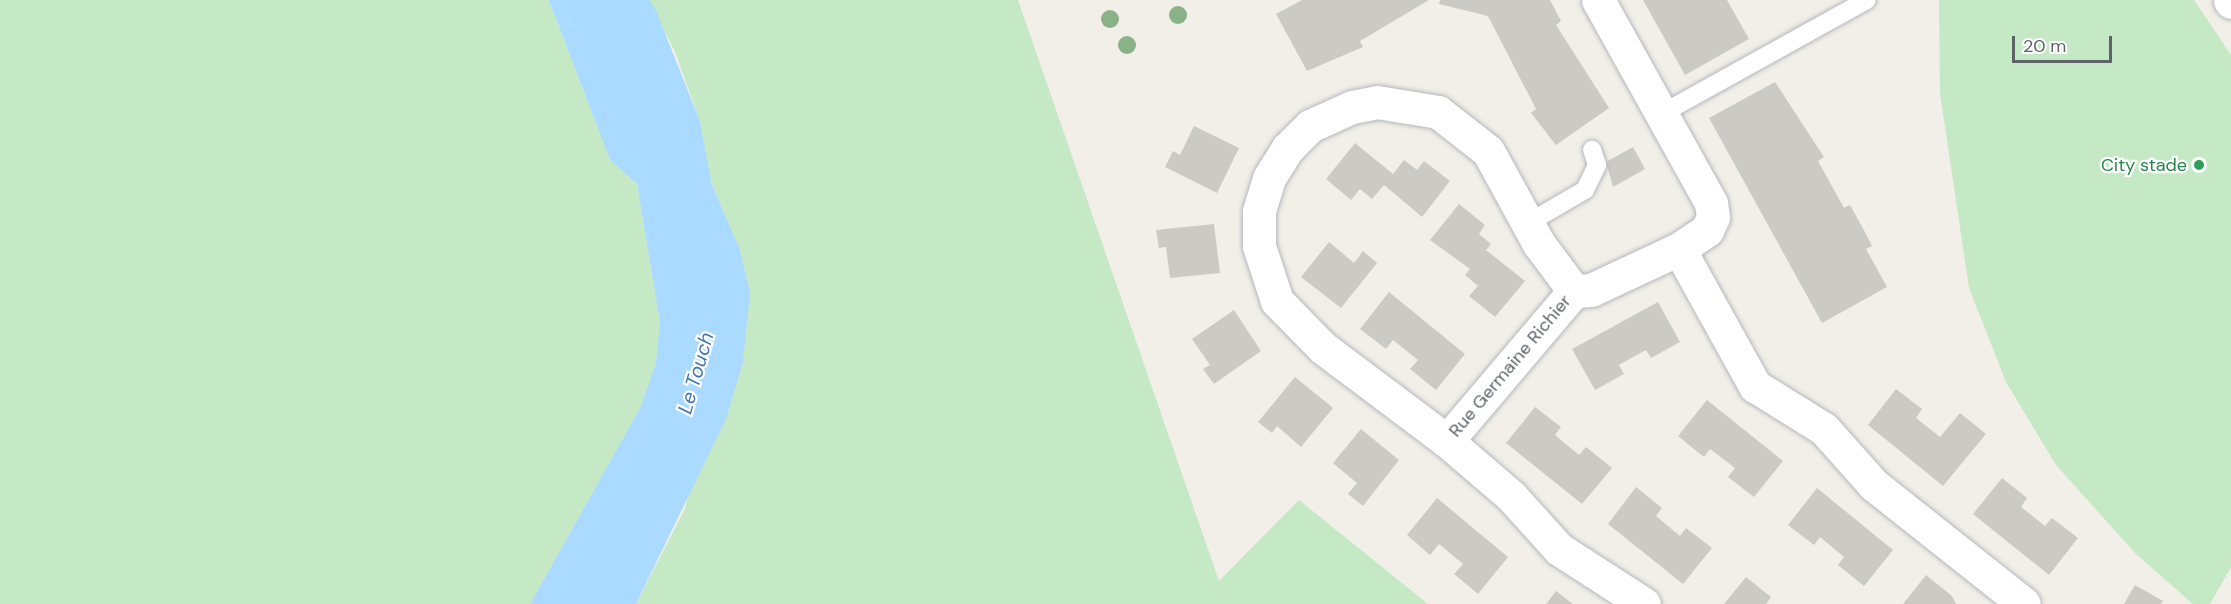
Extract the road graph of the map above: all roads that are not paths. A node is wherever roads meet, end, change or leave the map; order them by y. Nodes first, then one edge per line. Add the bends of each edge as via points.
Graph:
1 (1598, 0) edge
2 (1867, 0) edge
3 (1663, 113) junction
4 (1592, 150) dead end
5 (1530, 222) junction
6 (1679, 249) junction
7 (1574, 291) junction
8 (1447, 441) junction
9 (1644, 604) edge
10 (2024, 604) edge

1 - 3 street, Rue Germaine Richier
2 - 3 lane
3 - 6 street, Rue Germaine Richier via 1712,203 1707,230
4 - 5 lane via 1597,165 1586,190
5 - 7 street via 1539,244
5 - 8 street via 1481,144 1438,112 1404,104 1377,102 1330,114 1288,148 1269,177 1259,211 1259,246 1278,301 1323,348
6 - 7 street, Rue Germaine Richier via 1591,291
6 - 10 street via 1755,386 1824,429 1874,485
7 - 8 street, Rue Germaine Richier
8 - 9 street, Rue Germaine Richier via 1512,497 1559,549

